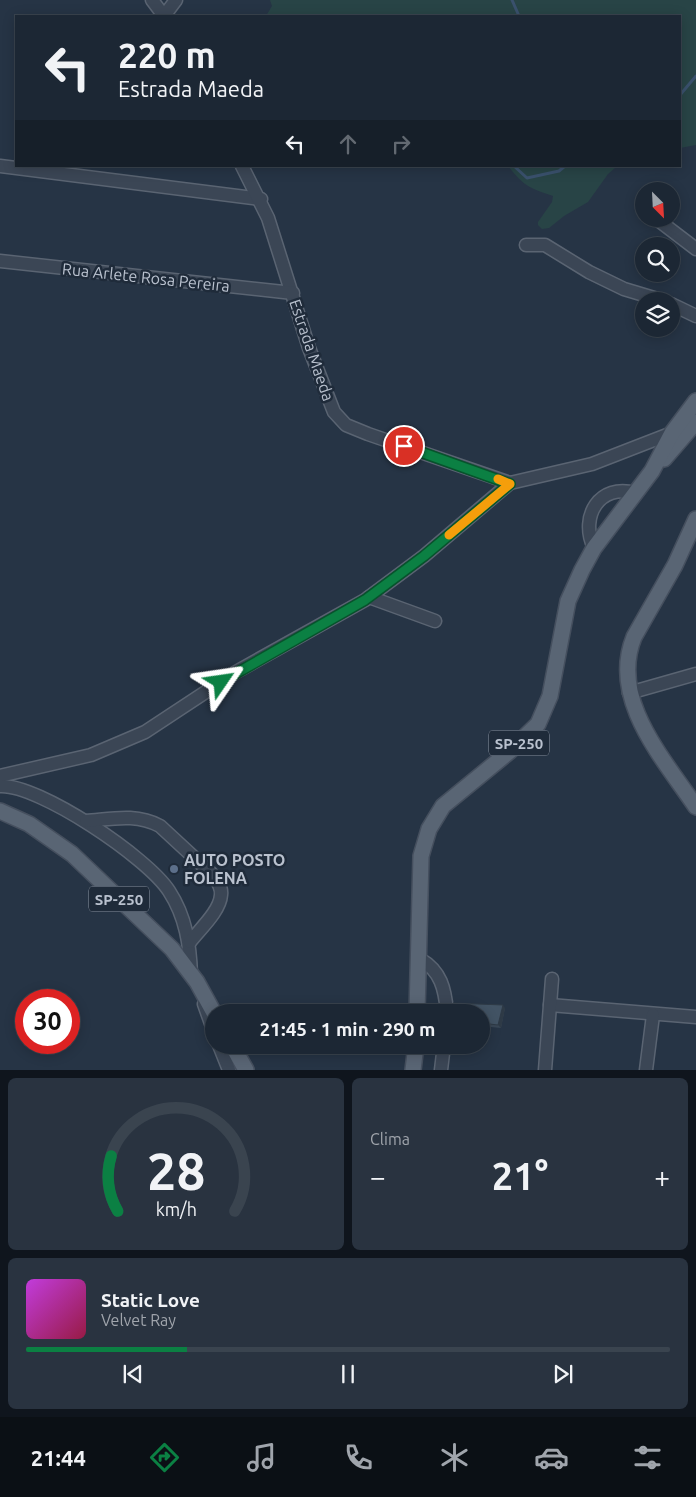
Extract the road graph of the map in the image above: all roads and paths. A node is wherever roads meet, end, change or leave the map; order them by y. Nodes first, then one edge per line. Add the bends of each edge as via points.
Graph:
1 (152, 0) edge
2 (176, 0) edge
3 (163, 15) edge
4 (165, 15) edge
5 (0, 166) edge
6 (243, 167) edge
7 (261, 200) junction
8 (668, 228) edge
9 (526, 245) dead end
10 (696, 249) edge
11 (0, 261) edge
12 (635, 292) edge
13 (293, 293) junction
14 (680, 308) edge
15 (696, 316) edge
16 (696, 401) edge
17 (696, 422) edge
18 (672, 433) junction
19 (652, 471) junction
20 (510, 484) junction
21 (636, 494) junction
22 (696, 519) edge
23 (594, 548) junction
24 (369, 596) junction
25 (435, 621) dead end
26 (696, 674) edge
27 (629, 693) junction
28 (0, 776) edge
29 (0, 786) edge
30 (696, 806) edge
31 (0, 811) edge
32 (86, 821) junction
33 (190, 942) junction
34 (420, 959) junction
35 (194, 979) junction
36 (552, 979) dead end
37 (209, 1004) edge
38 (418, 1004) edge
39 (446, 1004) edge
40 (550, 1005) junction
41 (205, 1008) edge
42 (653, 1015) junction
43 (696, 1017) edge
44 (223, 1054) edge
45 (237, 1054) edge
46 (415, 1054) edge
47 (443, 1054) edge
48 (229, 1070) edge
49 (246, 1070) edge
50 (413, 1070) edge
51 (441, 1070) edge
52 (545, 1070) edge
53 (646, 1070) edge

1 - 3 street
2 - 4 street
5 - 7 street
6 - 7 street, Estrada Maeda
7 - 13 street, Estrada Maeda
8 - 10 street
9 - 12 street via 545,245 589,272
11 - 13 street, Rua Arlete Rosa Pereira
13 - 20 street, Estrada Maeda via 325,392 334,412 346,425
14 - 15 street
16 - 18 main road, SP-250
17 - 19 main road, SP-250
18 - 19 main road, SP-250
18 - 20 street via 592,464
19 - 21 main road, SP-250
20 - 24 street via 424,556
21 - 23 main road, SP-250
21 - 23 street via 622,489 611,492 598,504 588,520 588,535
22 - 27 main road via 675,565 629,648 626,681
23 - 34 main road, SP-250 via 568,601 550,696 538,724 444,806 429,829 421,856
24 - 25 street
24 - 28 street via 249,664 118,746 91,756
26 - 27 street
27 - 30 main road via 652,741
29 - 32 street via 25,792
31 - 35 main road, SP-250 via 29,824 72,854 172,949
32 - 33 street via 146,866 169,889
32 - 33 street via 130,817 150,820 214,876 220,887 220,900
33 - 35 street
34 - 38 main road, SP-250
34 - 39 street via 438,974
35 - 37 main road, SP-250
35 - 41 street
36 - 40 street
40 - 42 street
40 - 52 street
42 - 43 street
42 - 53 street
44 - 48 street
45 - 49 main road
46 - 50 main road
47 - 51 street

